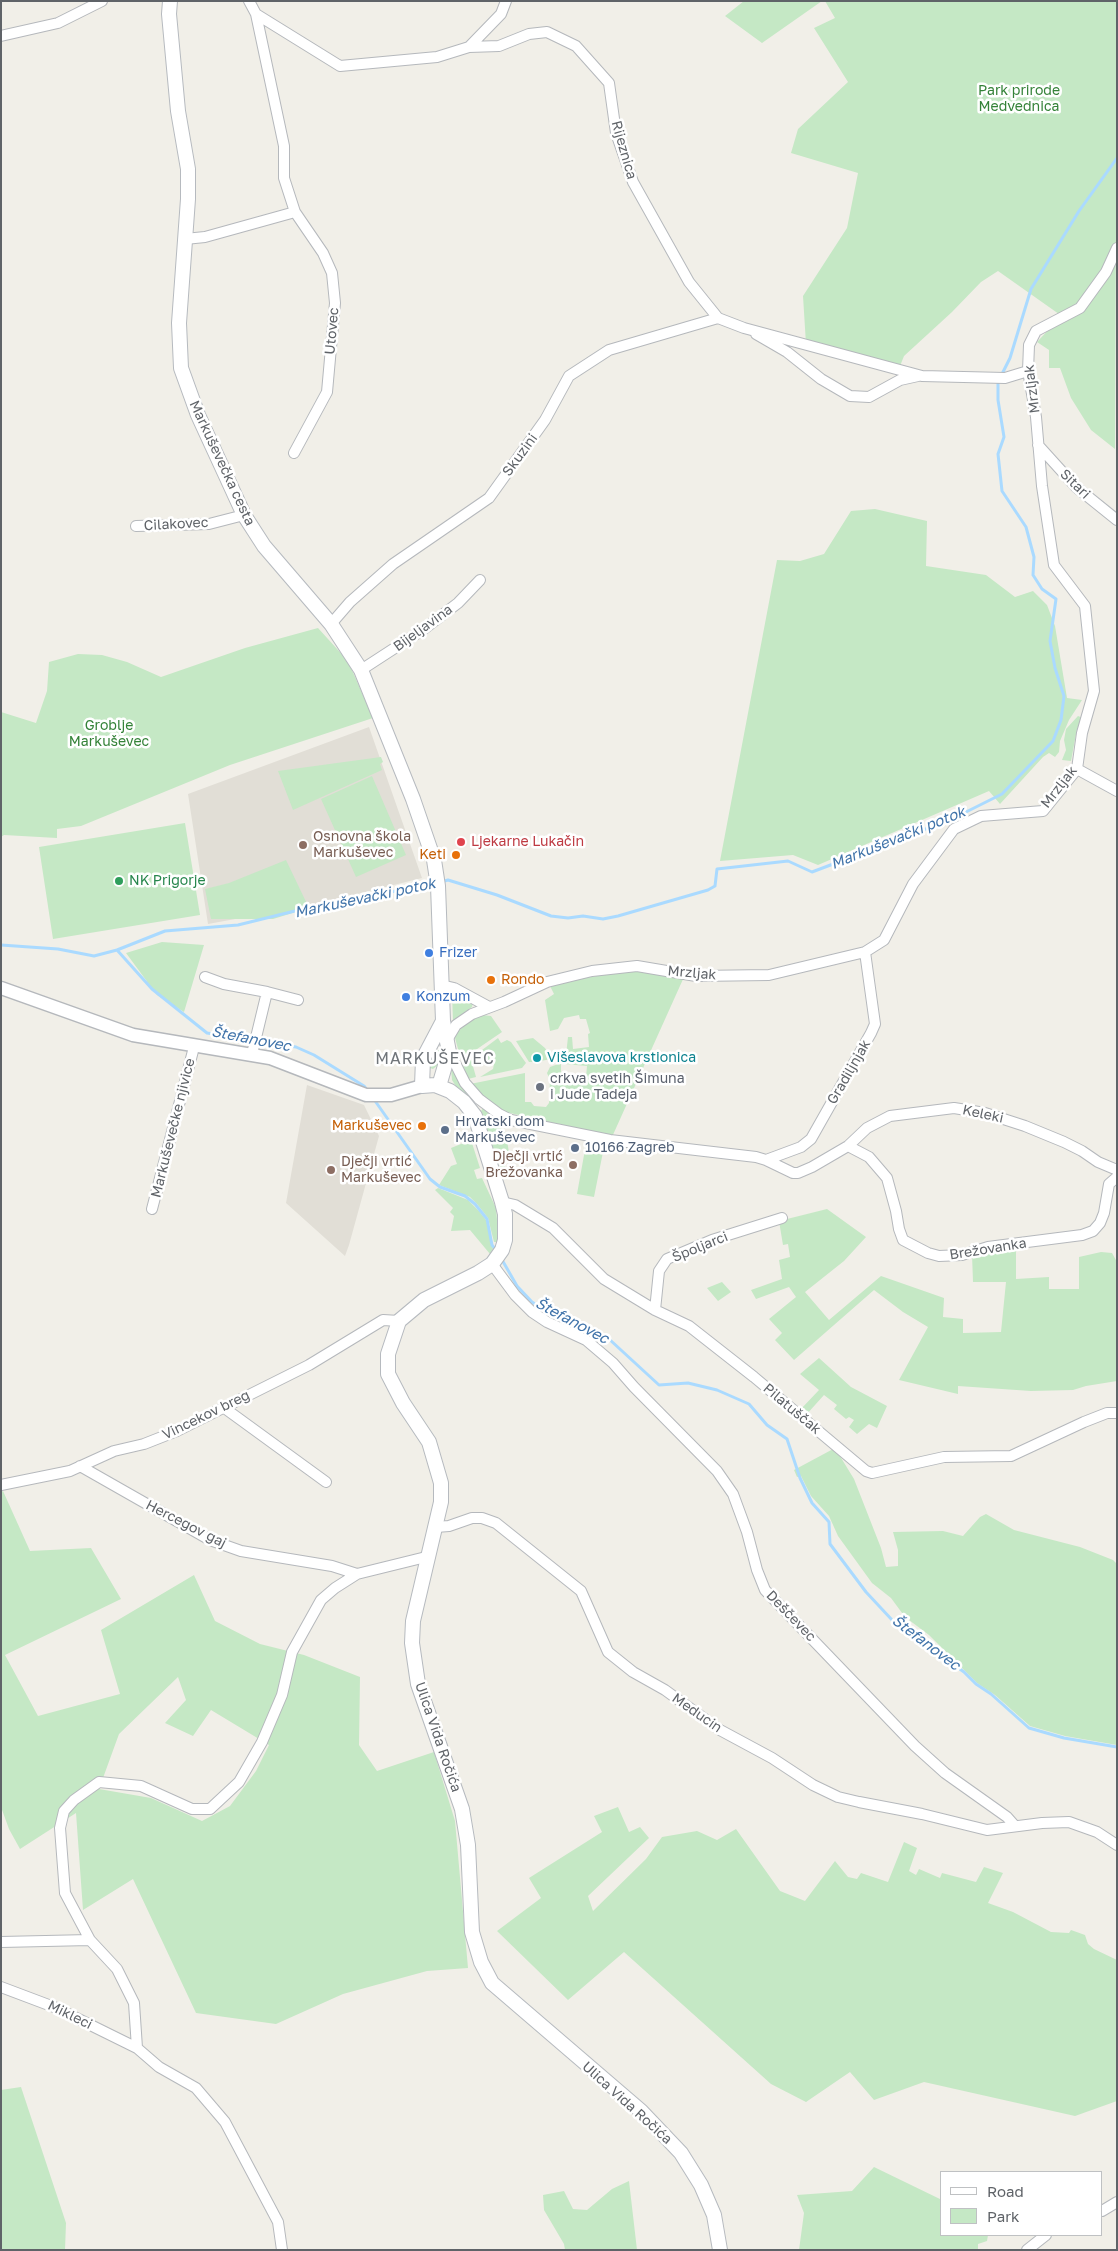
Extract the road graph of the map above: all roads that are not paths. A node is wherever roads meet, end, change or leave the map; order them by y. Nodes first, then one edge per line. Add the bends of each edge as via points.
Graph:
1 (102, 1) edge
2 (170, 1) edge
3 (249, 1) edge
4 (506, 1) edge
5 (256, 14) junction
6 (1, 36) edge
7 (469, 47) junction
8 (295, 212) junction
9 (185, 239) junction
10 (1117, 248) edge
11 (718, 318) junction
12 (744, 328) junction
13 (1028, 371) junction
14 (922, 376) junction
15 (1038, 444) junction
16 (294, 453) dead end
17 (244, 515) junction
18 (1117, 520) edge
19 (136, 526) dead end
20 (480, 580) dead end
21 (331, 624) junction
22 (362, 670) junction
23 (1077, 769) junction
24 (1117, 791) edge
25 (865, 952) junction
26 (205, 977) dead end
27 (441, 986) junction
28 (1, 988) edge
29 (267, 992) junction
30 (298, 1000) dead end
31 (489, 1007) junction
32 (443, 1021) junction
33 (430, 1044) junction
34 (194, 1047) junction
35 (448, 1048) junction
36 (253, 1050) junction
37 (422, 1086) junction
38 (438, 1086) junction
39 (848, 1146) junction
40 (766, 1160) junction
41 (1117, 1170) edge
42 (1117, 1177) edge
43 (502, 1202) junction
44 (152, 1209) dead end
45 (782, 1218) dead end
46 (497, 1257) junction
47 (654, 1310) junction
48 (399, 1322) junction
49 (223, 1407) junction
50 (1117, 1413) edge
51 (80, 1466) junction
52 (326, 1482) dead end
53 (1, 1485) edge
54 (436, 1527) junction
55 (430, 1556) junction
56 (357, 1574) junction
57 (1015, 1826) junction
58 (1117, 1845) edge
59 (90, 1940) junction
60 (1, 1942) edge
61 (1, 1987) edge
62 (137, 2048) junction
63 (1117, 2202) edge
64 (1103, 2210) edge
65 (1045, 2236) edge
66 (282, 2250) edge
67 (720, 2250) edge
68 (1026, 2250) edge

1 - 6 street via 58,23
2 - 9 main road, Markuševečka cesta via 168,14 178,111 188,169
3 - 5 street, Rijeznica
4 - 7 street via 501,14
5 - 7 street, Rijeznica via 340,66 437,57
5 - 8 street, Utovec via 284,146 284,178
7 - 11 street, Rijeznica via 499,46 529,34 548,32 576,46 609,83 616,133 632,182 689,282
8 - 9 street via 205,237
8 - 16 street, Utovec via 323,253 332,273 335,303 327,392
9 - 17 main road, Markuševečka cesta via 179,324 181,368 198,415
10 - 13 street, Mrzljak via 1106,272 1080,308 1036,331 1029,344
11 - 12 street
11 - 21 street, Skuzini via 609,350 568,376 545,420 489,498 393,564 350,602
12 - 14 street
12 - 14 street via 787,352 821,379 850,396 868,397 900,380
13 - 14 street via 1005,378
13 - 15 street, Mrzljak
15 - 18 street, Sitari via 1076,487
15 - 23 street, Mrzljak via 1054,565 1085,606 1094,691 1082,734
17 - 19 street, Cilakovec via 209,524
17 - 21 main road, Markuševečka cesta via 264,546
20 - 22 street, Bijeljavina via 458,603 424,629
21 - 22 main road, Markuševečka cesta
22 - 27 main road, Markuševečka cesta via 434,860
23 - 24 street
23 - 25 street, Mrzljak via 1042,811 981,816 954,829 913,884 884,940
25 - 31 street, Mrzljak via 769,975 696,976 637,966 592,971 547,982
25 - 40 street, Gradiljnjak via 875,1024 871,1033 811,1139 802,1147
26 - 29 street
27 - 31 street via 454,988
27 - 32 main road, Markuševečka cesta
28 - 34 street via 133,1035
29 - 30 street
29 - 36 street
31 - 35 street, Mrzljak via 462,1020 452,1030
32 - 33 main road
32 - 35 main road, Markuševečka cesta
33 - 35 main road
33 - 37 main road via 422,1066
34 - 36 street
34 - 44 street, Markuševečke njivice
35 - 38 main road
35 - 40 street via 464,1083 479,1099 511,1120 610,1140
36 - 37 street via 366,1095 380,1096
37 - 38 main road
38 - 43 main road via 457,1096 475,1116
39 - 40 street via 798,1173
39 - 41 street, Keleki via 867,1128 890,1116 954,1108 985,1113 1025,1126
39 - 42 street, Brežovanka via 869,1157 887,1178 898,1229 904,1240 939,1256 962,1255 1093,1231 1104,1213 1109,1184
43 - 46 main road via 506,1230
43 - 47 street, Pilatuščak via 515,1205 553,1228 604,1279
45 - 47 street, Špoljarci via 712,1240 668,1259 659,1271
46 - 48 main road, Ulica Vida Ročića via 478,1273 424,1300
46 - 57 street, Deščevec via 515,1295 532,1312 586,1340 613,1363 717,1471 733,1494 765,1590 915,1746
47 - 50 street, Pilatuščak via 689,1326 860,1467 872,1473 944,1457 1011,1456 1084,1422
48 - 49 street, Vincekov breg via 383,1320 309,1365
48 - 54 main road, Ulica Vida Ročića via 388,1354 388,1374 429,1442 441,1483
49 - 51 street, Vincekov breg via 177,1431 114,1451
49 - 52 street
51 - 53 street, Vincekov breg via 70,1471
51 - 56 street, Hercegov gaj via 210,1540 241,1551 332,1566
54 - 55 main road, Ulica Vida Ročića
54 - 57 street, Meducin via 472,1518 496,1523 581,1591 608,1652 720,1730 772,1758 812,1785 860,1802 987,1830
55 - 56 street
55 - 67 main road, Ulica Vida Ročića via 413,1621 412,1643 418,1684 462,1809 468,1845 472,1932 481,1962 498,1989 641,2111 681,2153 701,2185 714,2215
56 - 59 street via 335,1588 317,1607 292,1652 282,1695 262,1742 239,1782 210,1809 192,1809 140,1786 99,1782 64,1811 60,1828 65,1893
57 - 58 street via 1069,1822 1097,1832
59 - 60 street
59 - 62 street via 117,1969 134,2003
61 - 62 street, Mikleci via 54,2007
62 - 66 street, Mikleci via 159,2067 196,2088 225,2122 278,2222
63 - 64 street
65 - 68 street

